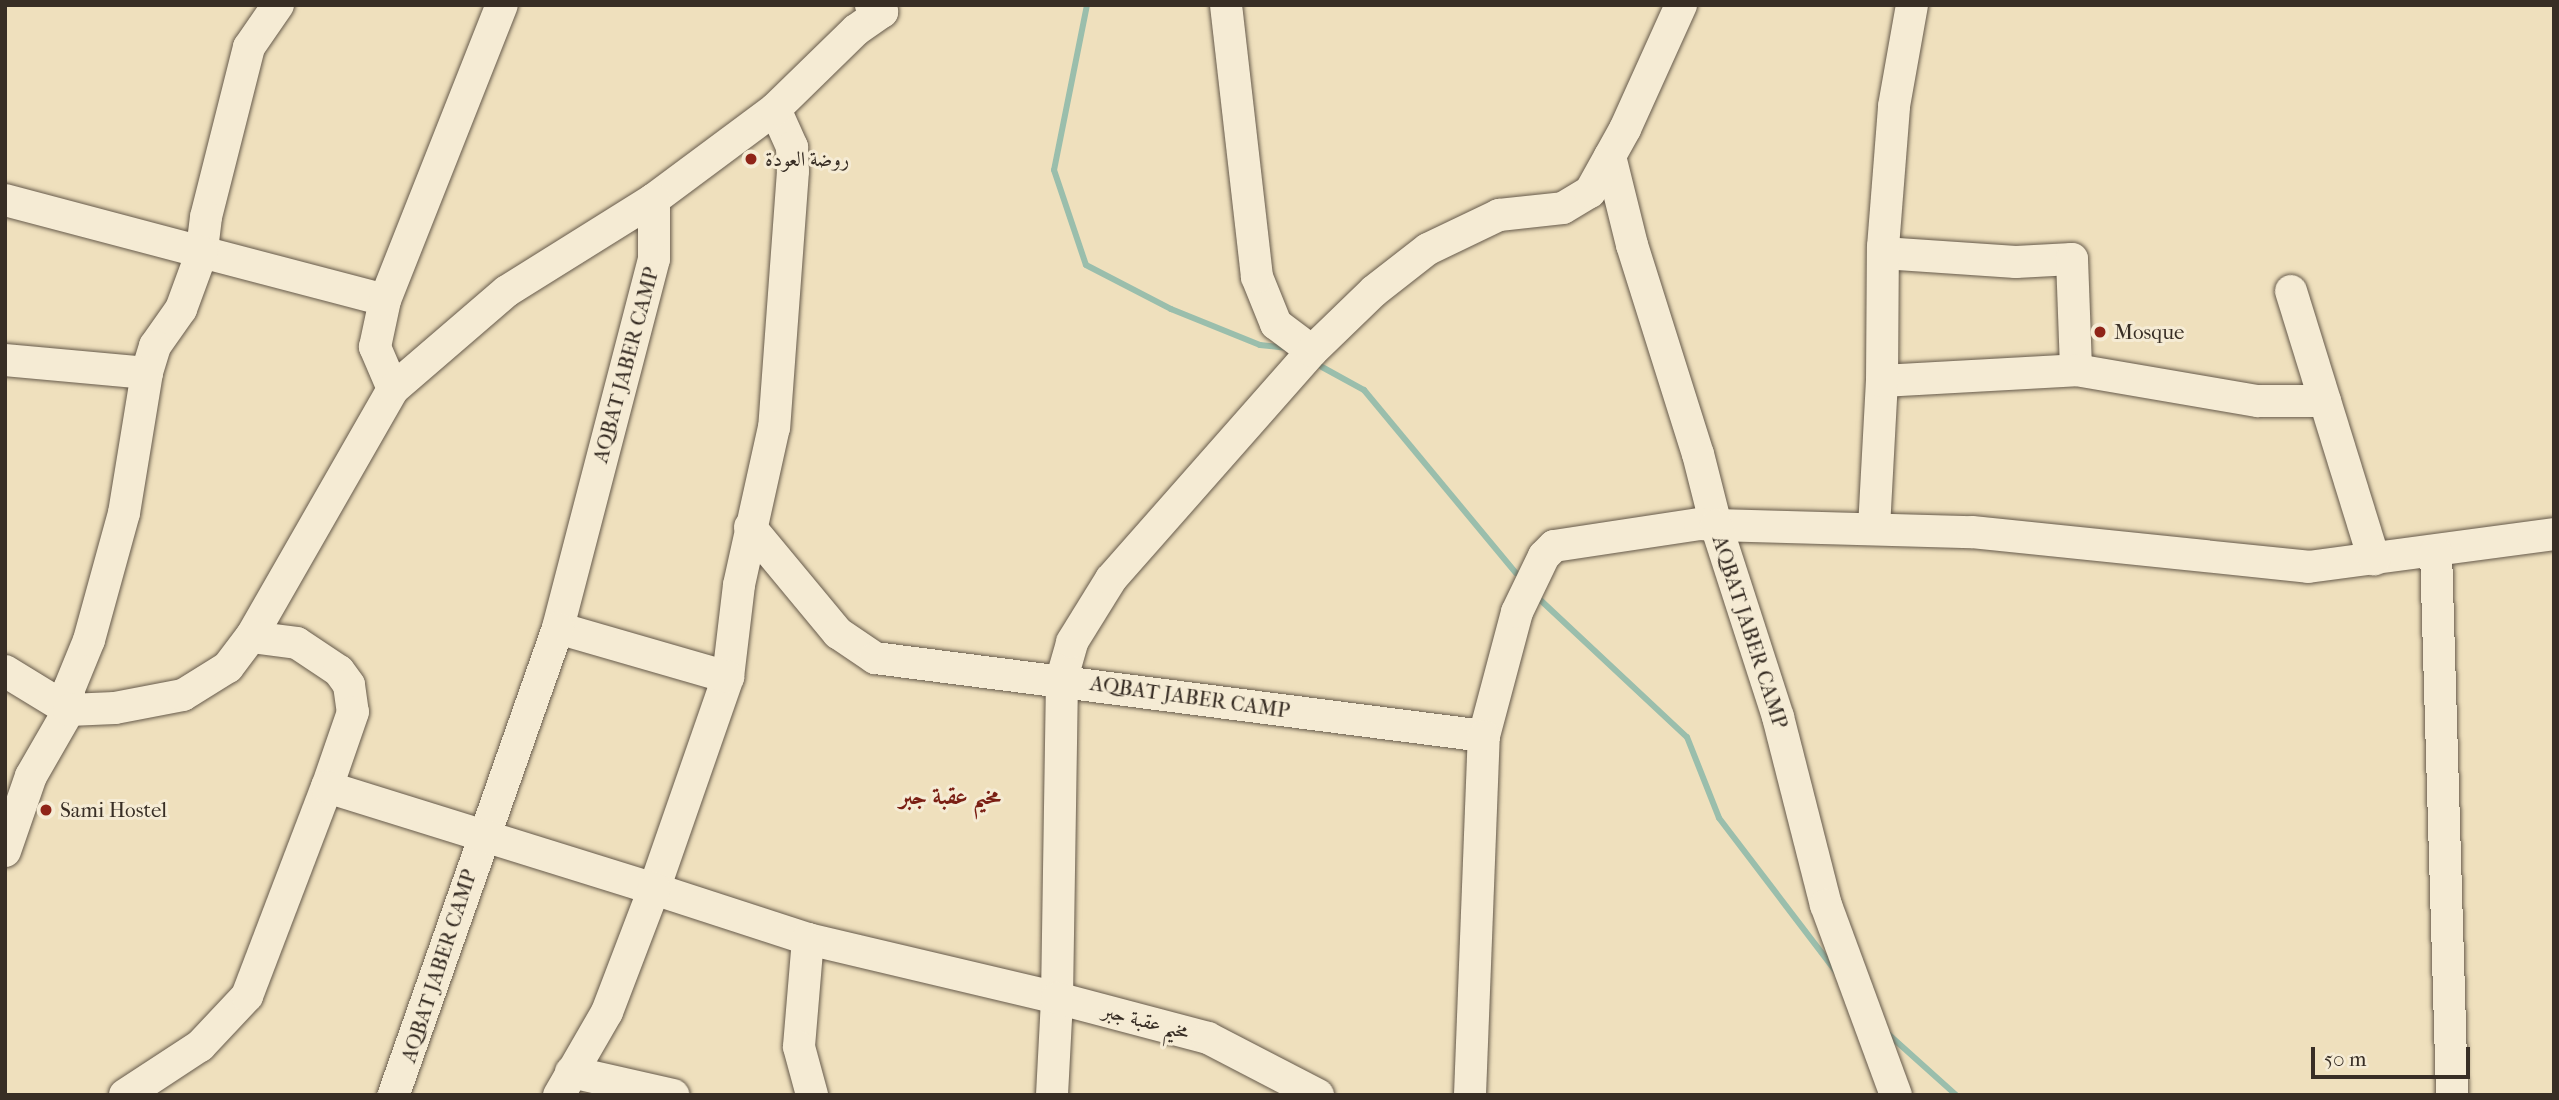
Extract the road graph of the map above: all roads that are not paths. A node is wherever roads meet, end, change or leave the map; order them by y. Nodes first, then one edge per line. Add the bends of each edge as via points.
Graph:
1 (278, 5) edge
2 (502, 5) edge
3 (1226, 5) edge
4 (1681, 5) edge
5 (1912, 5) edge
6 (883, 7) edge
7 (775, 109) junction
8 (1611, 156) junction
9 (654, 199) junction
10 (1580, 199) junction
11 (5, 200) edge
12 (1627, 226) junction
13 (202, 253) junction
14 (1883, 253) junction
15 (2291, 291) dead end
16 (385, 300) junction
17 (1312, 351) junction
18 (5, 360) edge
19 (2076, 370) junction
20 (147, 373) junction
21 (1882, 381) junction
22 (393, 389) junction
23 (2325, 401) junction
24 (1716, 525) junction
25 (750, 527) junction
26 (1874, 528) junction
27 (2554, 534) edge
28 (2436, 552) junction
29 (2374, 559) junction
30 (558, 628) junction
31 (251, 637) junction
32 (5, 671) edge
33 (728, 677) junction
34 (1062, 678) junction
35 (69, 710) junction
36 (1484, 736) junction
37 (327, 787) junction
38 (482, 837) junction
39 (5, 851) edge
40 (654, 889) junction
41 (808, 939) junction
42 (1057, 998) junction
43 (565, 1084) edge
44 (147, 1092) edge
45 (394, 1095) edge
46 (673, 1095) edge
47 (812, 1095) edge
48 (1052, 1095) edge
49 (1318, 1095) edge
50 (1470, 1095) edge
51 (1896, 1095) edge
52 (2452, 1095) edge

1 - 13 street via 249,47 206,217
2 - 16 street
3 - 17 street via 1257,276 1276,324
4 - 8 street
5 - 14 street via 1894,106
6 - 7 street
7 - 9 street
7 - 25 street via 792,147 793,171 774,427
8 - 10 street via 1590,192
8 - 12 street
9 - 22 street via 507,291
9 - 30 street, AQBAT JABER CAMP via 654,259
10 - 12 street via 1597,202
10 - 17 street via 1563,208 1499,215 1428,249 1374,291
11 - 13 street
12 - 24 street
13 - 16 street
13 - 20 street via 181,309 155,346
14 - 19 street via 2016,262 2072,259
14 - 21 street
15 - 23 street
16 - 22 street via 375,347
17 - 34 street via 1111,579 1073,642
18 - 20 street
19 - 21 street
19 - 23 street via 2258,401
20 - 35 street via 124,513 89,640 69,689
21 - 26 street
22 - 31 street
23 - 29 street
24 - 26 street
24 - 36 street, AQBAT JABER CAMP via 1662,528 1554,546 1544,556 1517,612
24 - 51 street, AQBAT JABER CAMP via 1778,717 1826,905
25 - 33 street
25 - 34 street, AQBAT JABER CAMP via 797,586 861,652 890,660
26 - 29 street via 1972,532 2255,564 2308,567
27 - 28 street
28 - 29 street
28 - 52 street
30 - 33 street
30 - 38 street, AQBAT JABER CAMP
31 - 35 street via 228,667 183,695 115,708
31 - 37 street via 297,643 339,671 349,685 353,712
32 - 35 street
33 - 40 street
34 - 36 street, AQBAT JABER CAMP
34 - 42 street
35 - 39 street via 31,776
36 - 50 street
37 - 38 street
37 - 44 street via 247,996 200,1046
38 - 40 street
38 - 45 street, AQBAT JABER CAMP
40 - 41 street, مخيم عقبة جبر
40 - 43 street via 607,1012
41 - 42 street, مخيم عقبة جبر
41 - 47 street via 799,1047
42 - 48 street
42 - 49 street, مخيم عقبة جبر via 1208,1038
43 - 46 street

